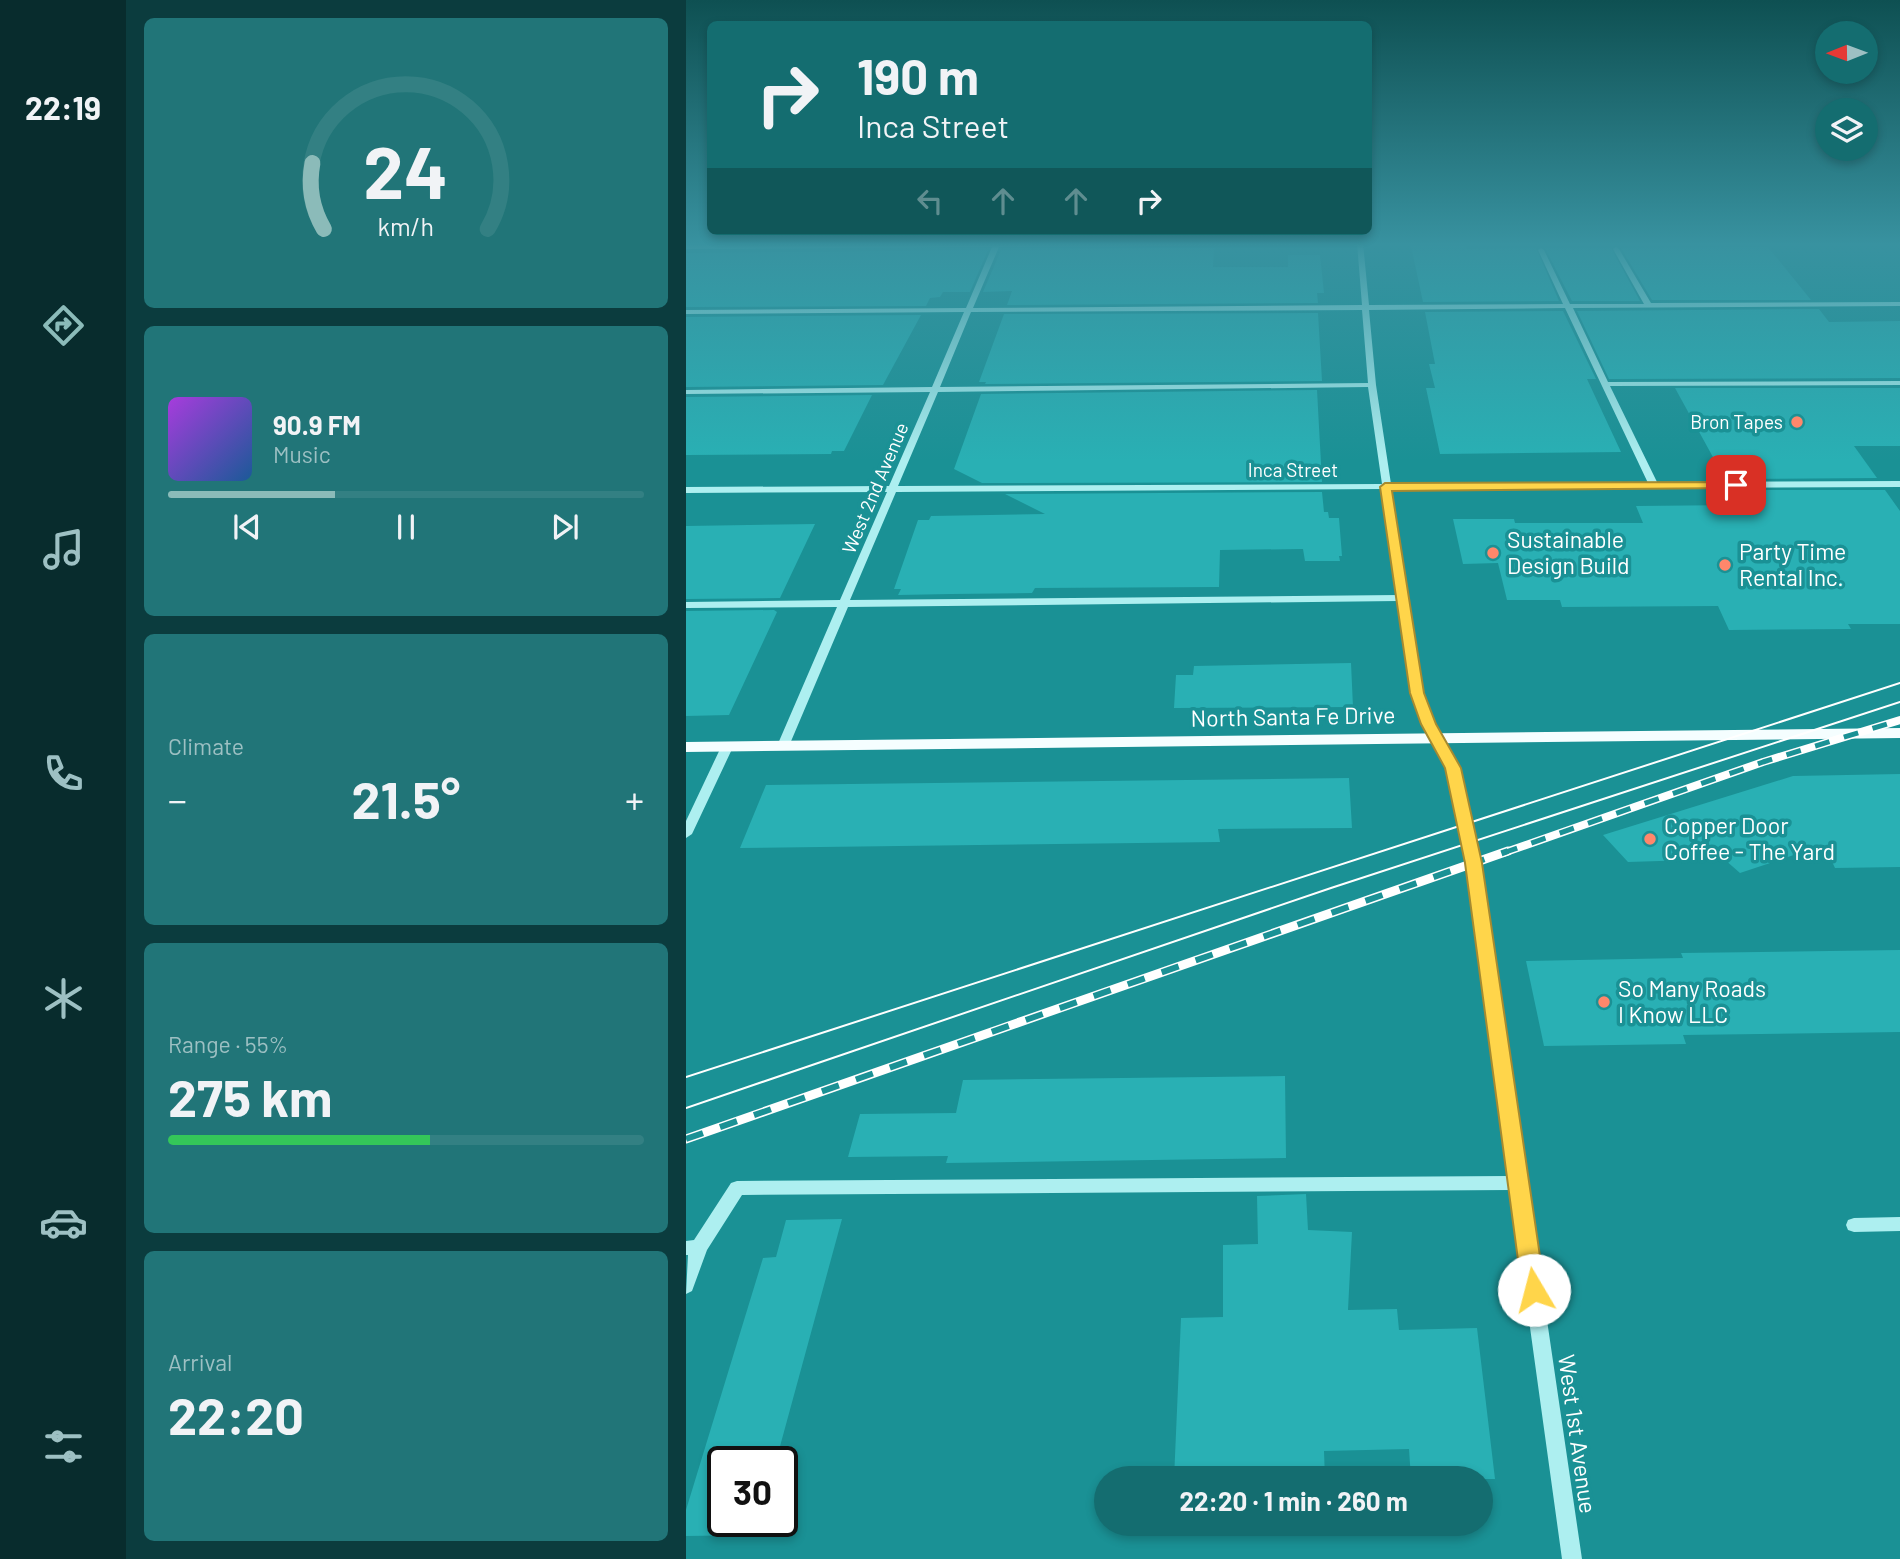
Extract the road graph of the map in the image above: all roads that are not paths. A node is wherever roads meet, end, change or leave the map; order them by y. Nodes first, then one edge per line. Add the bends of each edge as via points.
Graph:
1 (966, 316) edge
2 (1366, 316) edge
3 (1572, 316) edge
4 (1900, 383) edge
5 (1604, 384) junction
6 (1372, 385) junction
7 (936, 390) junction
8 (686, 392) edge
9 (1900, 484) edge
10 (1654, 486) junction
11 (1385, 487) junction
12 (893, 488) junction
13 (686, 490) edge
14 (1404, 598) junction
15 (844, 603) junction
16 (686, 605) edge
17 (1900, 733) edge
18 (1436, 738) junction
19 (783, 746) junction
20 (686, 747) edge
21 (727, 747) junction
22 (686, 834) edge
23 (1518, 1183) junction
24 (1900, 1224) edge
25 (1854, 1225) dead end
26 (693, 1247) edge
27 (686, 1286) edge
28 (1572, 1559) edge

1 - 7 street, West 2nd Avenue
2 - 6 street, West 1st Avenue
3 - 5 street
4 - 5 street
5 - 10 street
6 - 7 street
6 - 11 street, West 1st Avenue
7 - 8 street
7 - 12 street, West 2nd Avenue
9 - 10 street, Inca Street
10 - 11 street, Inca Street
11 - 12 street, Inca Street
11 - 14 street, West 1st Avenue
12 - 13 street, Inca Street
12 - 15 street, West 2nd Avenue
14 - 15 lane
14 - 18 street, West 1st Avenue via 1417,693
15 - 16 lane
15 - 19 street, West 2nd Avenue
17 - 18 main road, North Santa Fe Drive
18 - 19 main road, North Santa Fe Drive
18 - 23 street, West 1st Avenue via 1459,787
19 - 21 main road, North Santa Fe Drive
20 - 21 main road, North Santa Fe Drive
21 - 22 street
23 - 26 street via 737,1188
23 - 28 street, West 1st Avenue
24 - 25 street
26 - 27 street

